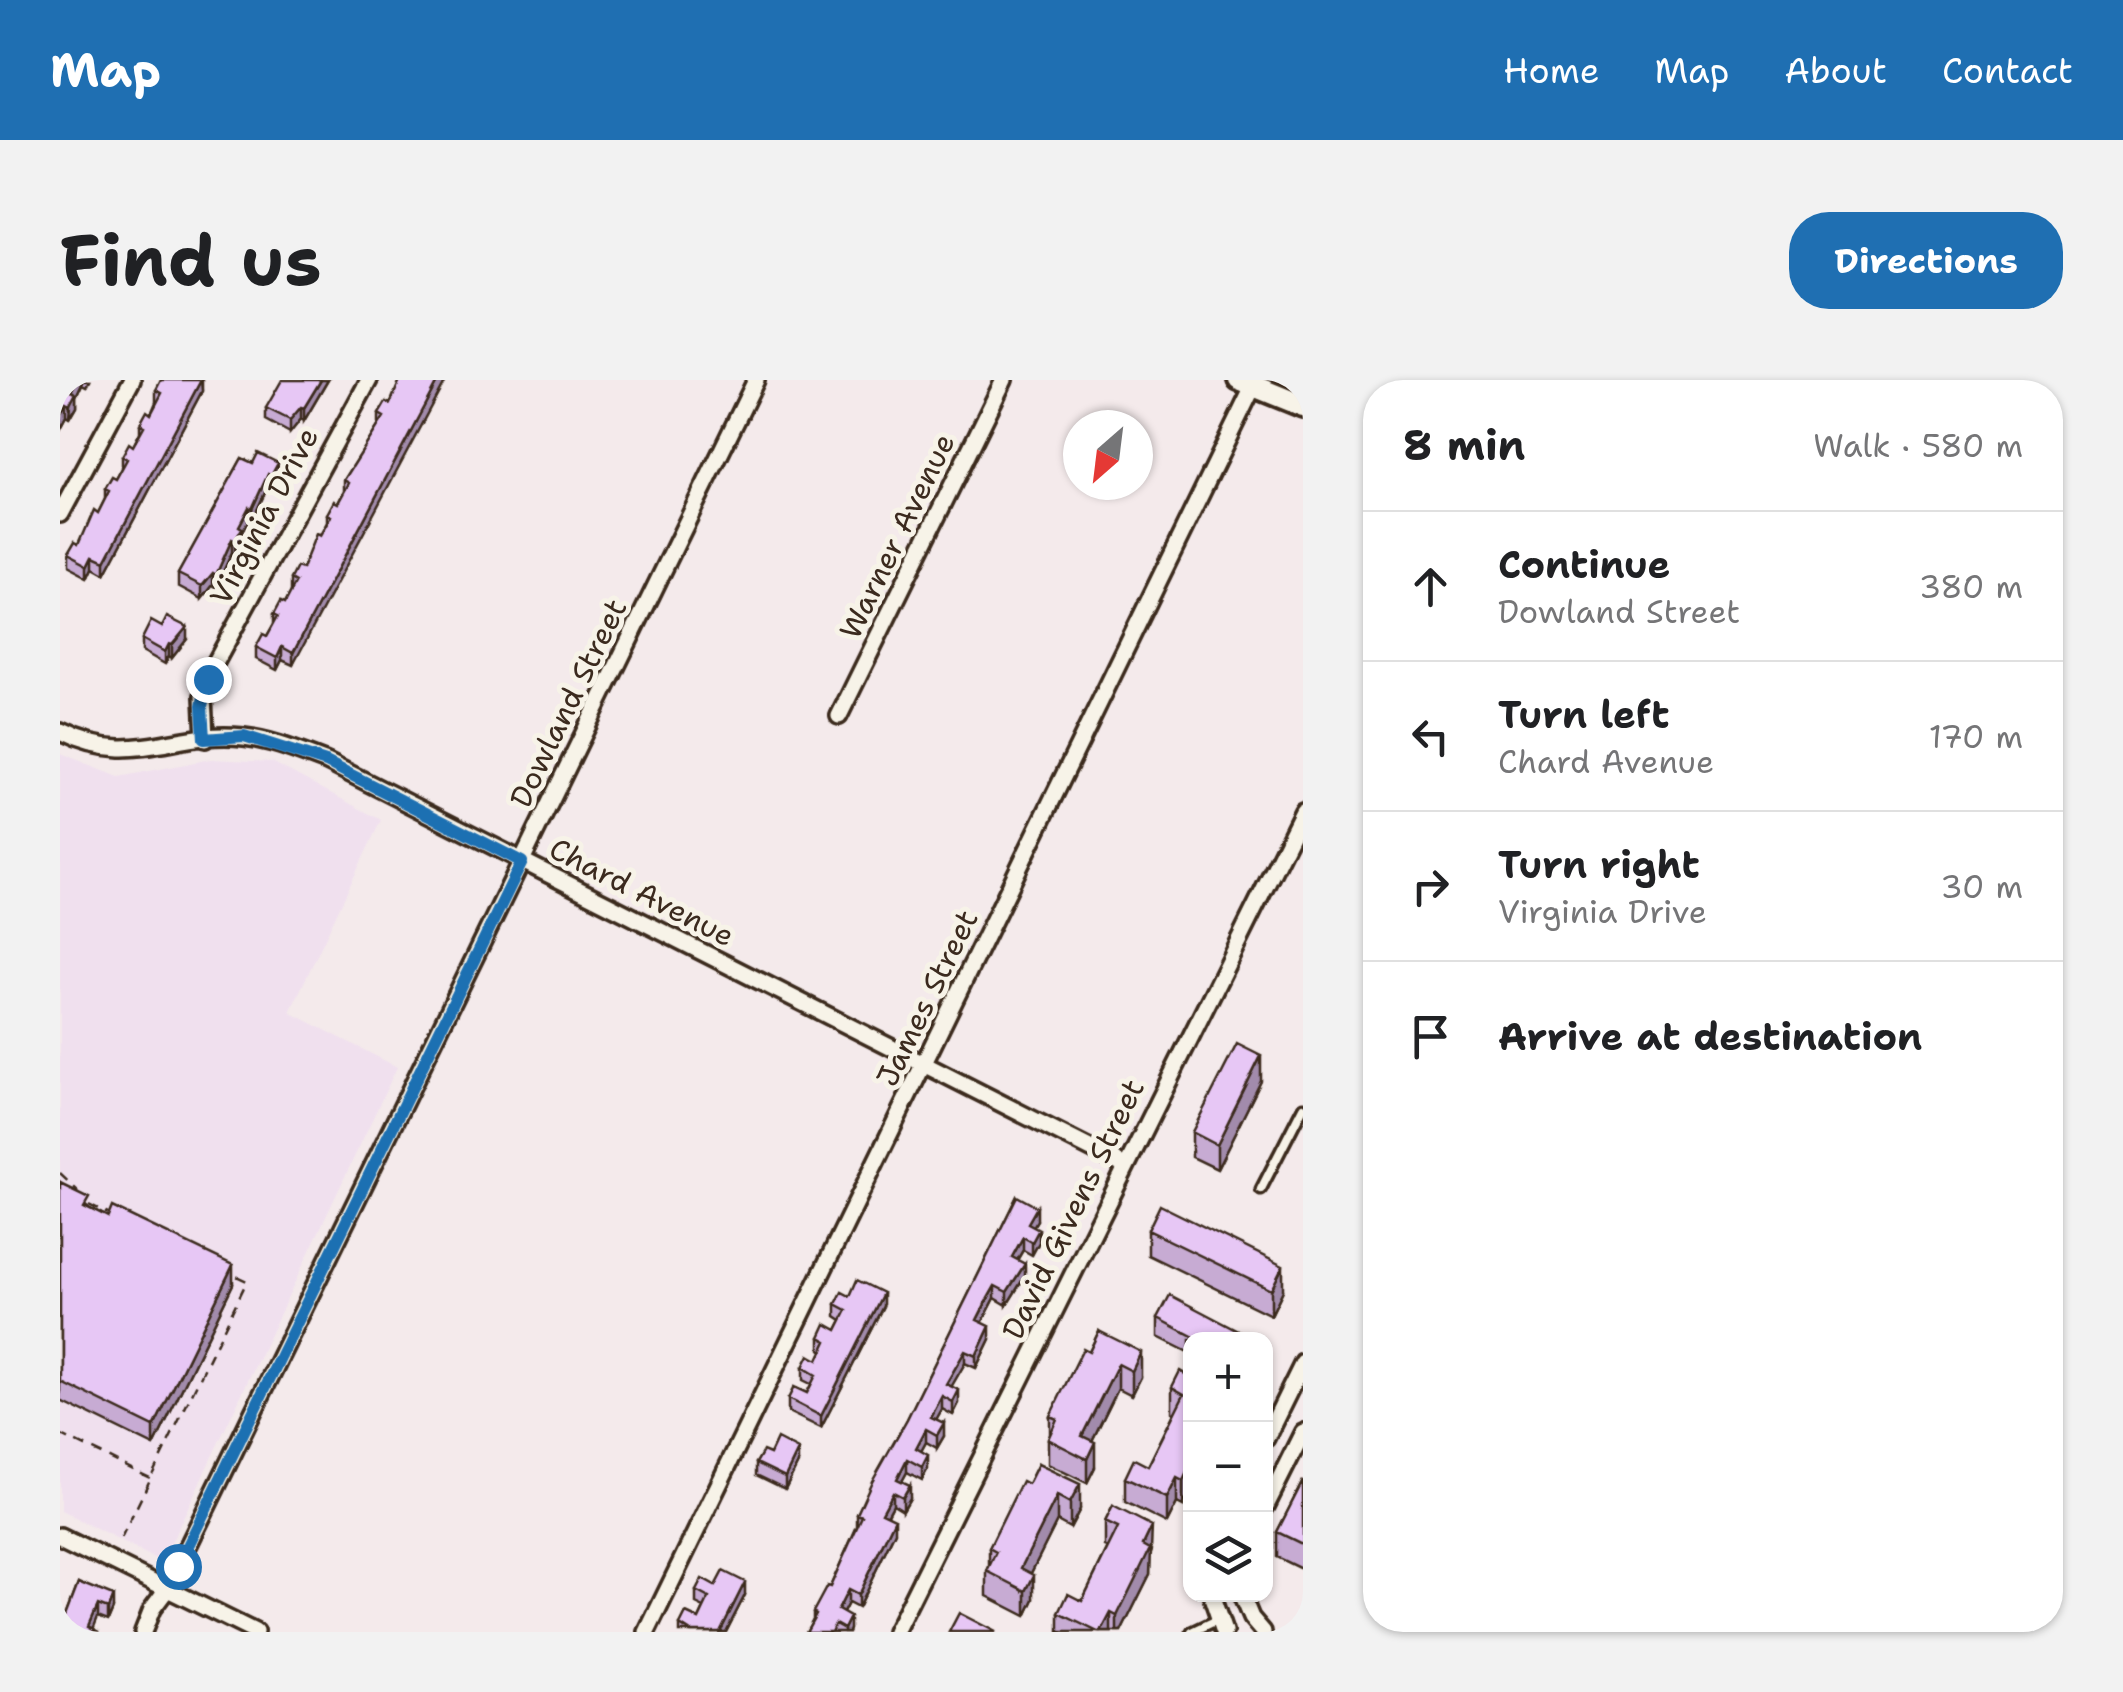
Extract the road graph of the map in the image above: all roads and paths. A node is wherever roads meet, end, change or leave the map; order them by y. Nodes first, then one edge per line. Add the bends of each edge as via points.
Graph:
1 (132, 380) edge
2 (369, 380) edge
3 (756, 380) edge
4 (1004, 380) edge
5 (1246, 383) edge
6 (1303, 406) edge
7 (60, 514) edge
8 (839, 716) dead end
9 (60, 732) edge
10 (204, 739) junction
11 (1303, 811) edge
12 (522, 862) junction
13 (925, 1064) junction
14 (1303, 1107) edge
15 (1125, 1166) junction
16 (60, 1173) edge
17 (1260, 1190) dead end
18 (85, 1202) edge
19 (97, 1208) junction
20 (114, 1216) edge
21 (231, 1273) edge
22 (1303, 1364) edge
23 (1273, 1424) edge
24 (1303, 1432) edge
25 (60, 1434) edge
26 (151, 1478) junction
27 (1273, 1492) edge
28 (60, 1536) edge
29 (121, 1539) dead end
30 (167, 1589) junction
31 (1212, 1602) edge
32 (1244, 1602) edge
33 (1220, 1626) edge
34 (143, 1632) edge
35 (255, 1632) edge
36 (647, 1632) edge
37 (895, 1632) edge
38 (1192, 1632) edge
39 (1263, 1632) edge

1 - 7 street
2 - 10 street, Virginia Drive via 212,669 202,706
3 - 12 street, Dowland Street
4 - 8 street, Warner Avenue
5 - 6 main road
5 - 13 street, James Street
9 - 10 street, Chard Avenue via 115,750
10 - 12 street, Chard Avenue via 244,736 326,762
11 - 15 street, David Givens Street
12 - 13 street, Chard Avenue
12 - 30 street, Dowland Street
13 - 15 street, Chard Avenue
13 - 36 street, James Street
14 - 17 lane
15 - 37 street, David Givens Street
16 - 19 path
18 - 19 path
19 - 20 path
21 - 26 path via 248,1281
22 - 23 street
24 - 27 street
25 - 26 path
26 - 29 path
28 - 30 street
30 - 34 street, Dowland Street
30 - 35 street
31 - 33 street
32 - 39 street
33 - 38 lane

